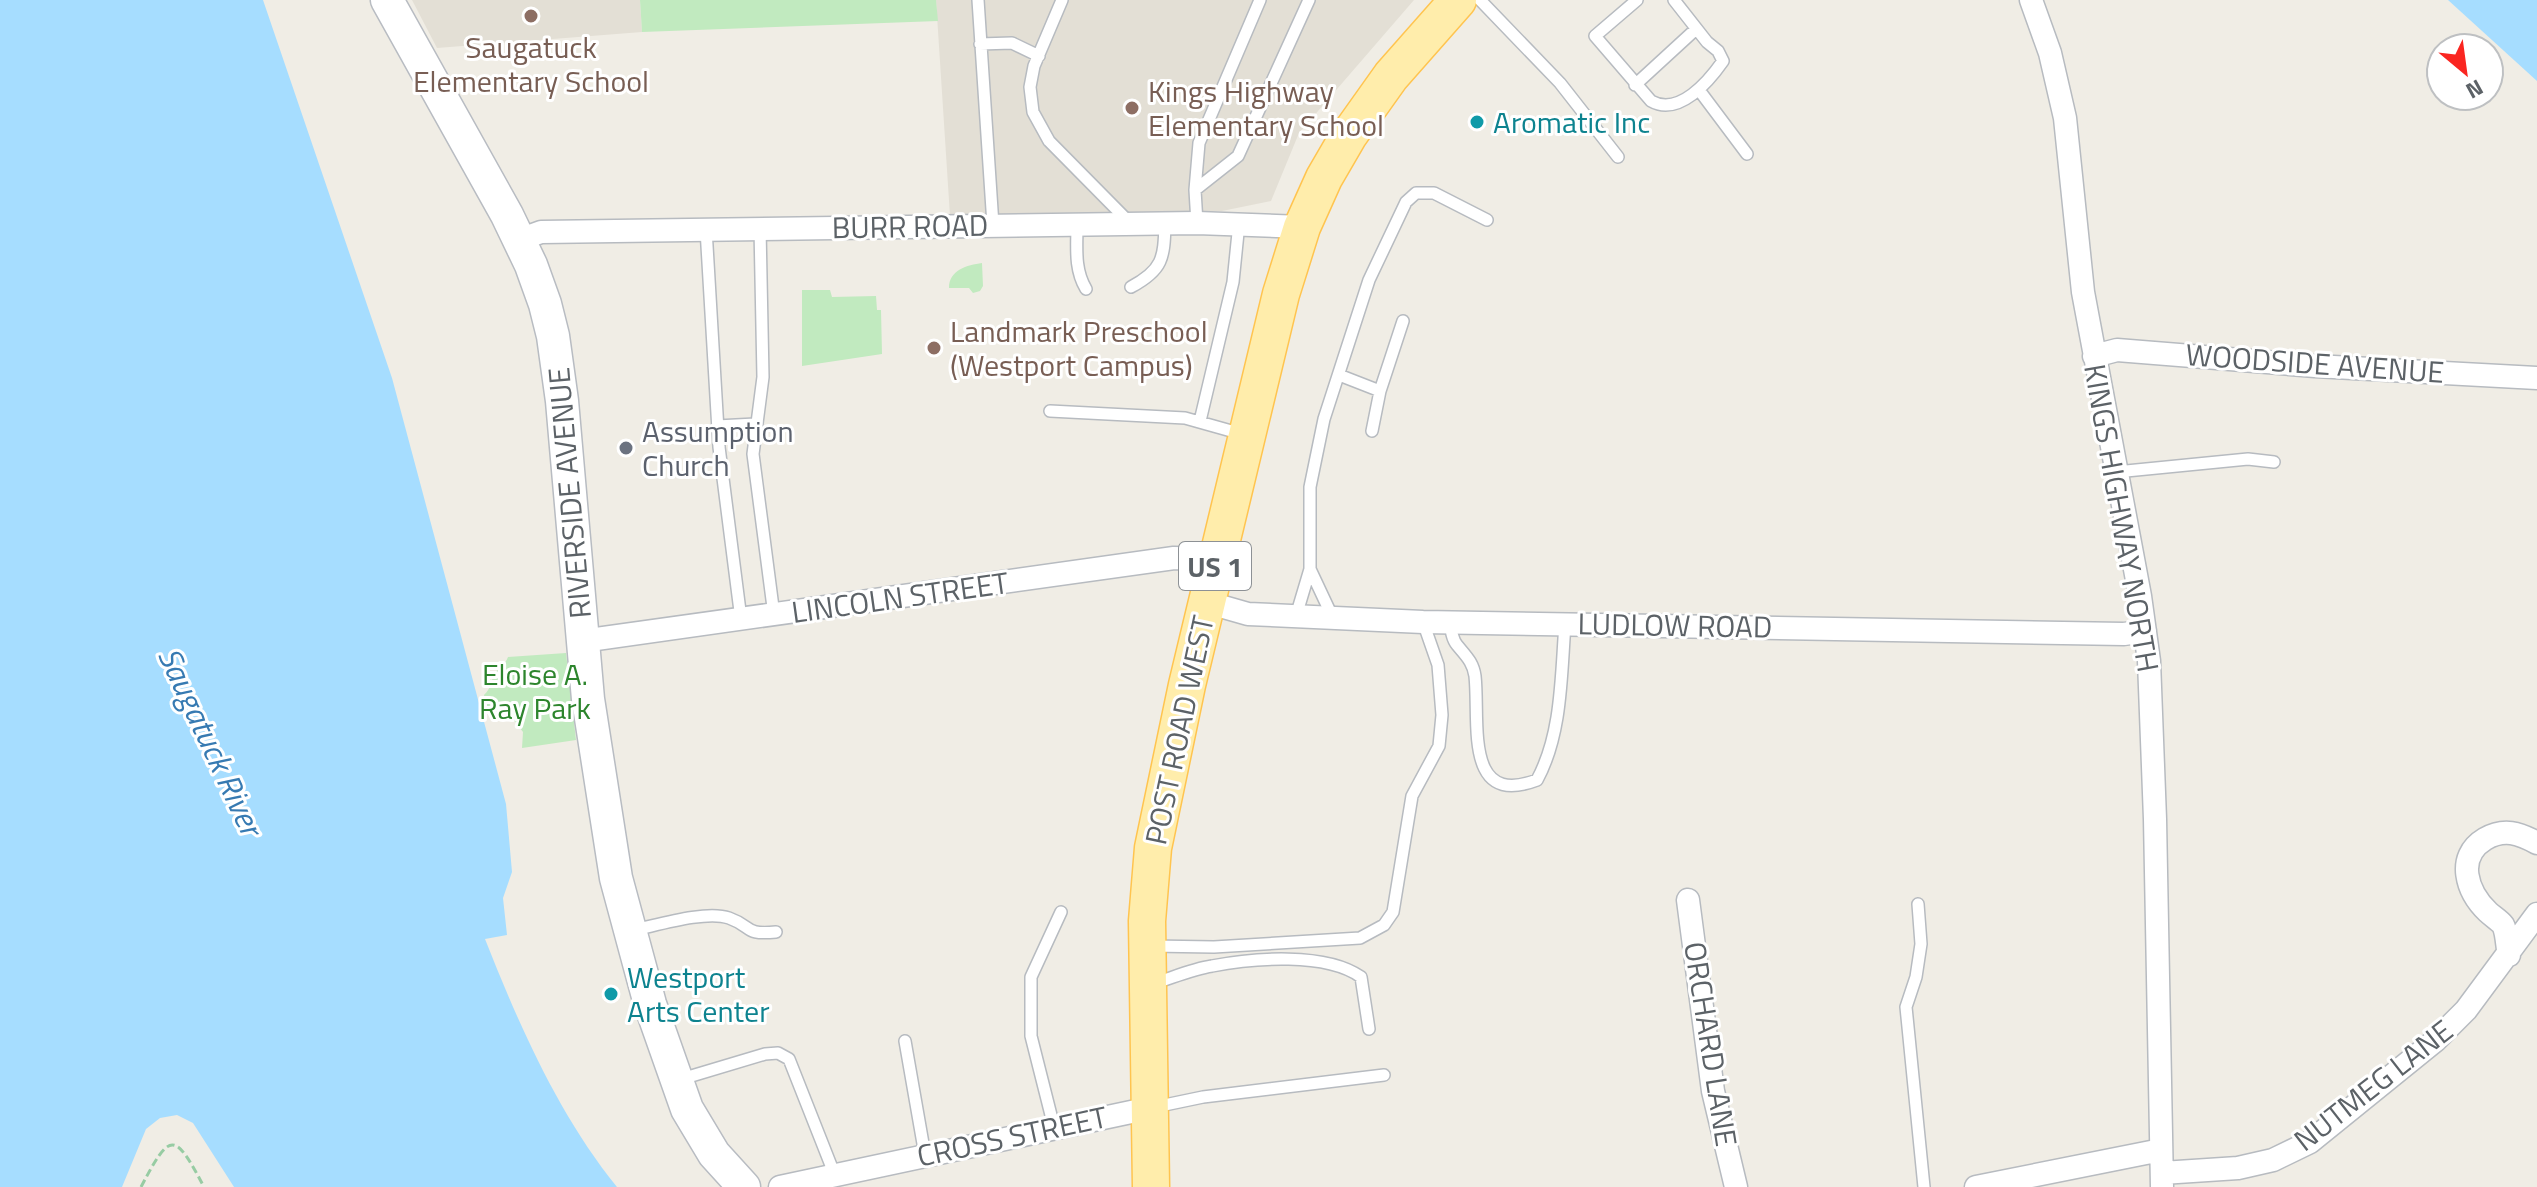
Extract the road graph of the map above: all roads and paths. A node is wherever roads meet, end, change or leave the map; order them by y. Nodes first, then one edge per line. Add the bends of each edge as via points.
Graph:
1 (387, 0) edge
2 (978, 0) edge
3 (1062, 0) edge
4 (1260, 0) edge
5 (1309, 0) edge
6 (1458, 0) edge
7 (1480, 0) edge
8 (1674, 0) edge
9 (2031, 0) edge
10 (1630, 2) edge
11 (1696, 29) junction
12 (980, 44) junction
13 (1039, 56) junction
14 (1635, 85) junction
15 (1699, 90) junction
16 (1747, 154) dead end
17 (1618, 157) dead end
18 (1195, 190) junction
19 (1487, 220) dead end
20 (1197, 223) junction
21 (1239, 223) junction
22 (1165, 224) junction
23 (993, 225) junction
24 (1077, 225) junction
25 (1132, 225) junction
26 (1302, 227) junction
27 (760, 228) junction
28 (706, 229) junction
29 (519, 240) junction
30 (1131, 287) dead end
31 (1086, 289) dead end
32 (1403, 321) dead end
33 (2094, 356) junction
34 (1339, 375) junction
35 (2537, 378) edge
36 (1380, 391) junction
37 (1050, 411) dead end
38 (1200, 421) junction
39 (755, 424) junction
40 (717, 426) junction
41 (1372, 431) dead end
42 (1247, 436) junction
43 (2274, 462) dead end
44 (2116, 472) junction
45 (1217, 559) junction
46 (1310, 569) junction
47 (1206, 602) junction
48 (774, 615) junction
49 (1296, 616) junction
50 (1333, 618) junction
51 (741, 619) junction
52 (1423, 622) junction
53 (1450, 622) junction
54 (1565, 624) junction
55 (2145, 631) junction
56 (582, 641) junction
57 (2537, 843) edge
58 (1688, 900) dead end
59 (1918, 904) dead end
60 (1061, 912) dead end
61 (2537, 914) edge
62 (629, 931) junction
63 (776, 932) dead end
64 (1147, 945) junction
65 (2509, 955) junction
66 (1147, 985) junction
67 (1369, 1029) dead end
68 (905, 1041) dead end
69 (1384, 1075) dead end
70 (676, 1081) junction
71 (1150, 1108) junction
72 (1054, 1127) junction
73 (2161, 1150) junction
74 (925, 1155) junction
75 (834, 1173) junction
76 (2162, 1180) edge
77 (141, 1187) edge
78 (204, 1187) edge
79 (744, 1187) edge
80 (780, 1187) edge
81 (1151, 1187) edge
82 (1736, 1187) edge
83 (1924, 1187) edge
84 (1976, 1187) edge

1 - 29 main road, RIVERSIDE AVENUE
2 - 12 lane
3 - 13 lane
4 - 18 lane via 1201,134
5 - 18 lane via 1238,156
6 - 26 main road, POST ROAD WEST / US 1 via 1355,124
7 - 17 lane via 1560,83
8 - 11 lane
9 - 33 street, KINGS HIGHWAY NORTH via 2065,118
10 - 14 lane via 1595,36
11 - 14 lane
11 - 15 lane via 1723,61
12 - 13 lane via 1012,43
12 - 23 lane
13 - 25 lane via 1030,87 1038,125
14 - 15 lane via 1658,105
15 - 16 lane
18 - 20 lane
19 - 34 lane via 1434,193 1416,193 1406,202 1369,280
20 - 21 street, BURR ROAD
20 - 22 street, BURR ROAD
21 - 26 street, BURR ROAD
21 - 38 lane via 1233,282
22 - 25 street, BURR ROAD
22 - 30 lane via 1164,255 1155,270
23 - 24 street, BURR ROAD
23 - 27 street, BURR ROAD
24 - 25 street, BURR ROAD
24 - 31 lane via 1077,263
26 - 42 main road, POST ROAD WEST / US 1
27 - 28 street, BURR ROAD
27 - 39 lane via 763,377
28 - 29 street, BURR ROAD via 541,232
28 - 40 lane
29 - 56 main road, RIVERSIDE AVENUE via 545,304 559,374
32 - 36 lane
33 - 35 street, WOODSIDE AVENUE via 2117,350
33 - 44 street, KINGS HIGHWAY NORTH
34 - 36 lane
34 - 46 lane via 1310,487
36 - 41 lane
37 - 38 lane
38 - 42 lane
39 - 40 lane
39 - 48 lane via 753,454
40 - 51 lane
42 - 45 main road, POST ROAD WEST / US 1
43 - 44 lane via 2248,459
44 - 55 street, KINGS HIGHWAY NORTH
45 - 47 main road, POST ROAD WEST / US 1
45 - 48 street, LINCOLN STREET via 1174,558
46 - 49 lane
46 - 50 lane
47 - 49 street, LUDLOW ROAD via 1248,614
47 - 64 main road, POST ROAD WEST / US 1 via 1159,808
48 - 51 street, LINCOLN STREET
49 - 50 street, LUDLOW ROAD
50 - 52 street, LUDLOW ROAD
51 - 56 street, LINCOLN STREET
52 - 53 street, LUDLOW ROAD
52 - 64 lane via 1438,665 1439,746 1412,796 1393,912 1384,925 1360,938
53 - 54 street, LUDLOW ROAD
53 - 54 lane via 1475,677 1483,766 1491,780 1503,786 1537,780 1549,758
54 - 55 street, LUDLOW ROAD
55 - 73 street, KINGS HIGHWAY NORTH via 2155,819
56 - 62 main road, RIVERSIDE AVENUE via 601,786
57 - 65 street via 2518,832 2494,834 2474,846 2466,867 2471,892 2503,925
58 - 82 street, ORCHARD LANE via 1713,1091
59 - 83 lane via 1921,944 1906,1018
60 - 72 lane via 1031,977 1031,1036
61 - 65 street, NUTMEG LANE
62 - 63 lane via 728,917 755,934
62 - 70 main road, RIVERSIDE AVENUE
64 - 66 main road, POST ROAD WEST / US 1
65 - 76 street, NUTMEG LANE via 2436,1040 2310,1142 2273,1160
66 - 67 lane via 1248,960 1349,968 1361,977
66 - 71 main road, POST ROAD WEST / US 1
68 - 74 lane
69 - 71 lane
70 - 75 lane via 765,1054 789,1059
70 - 79 main road, RIVERSIDE AVENUE via 704,1141
71 - 72 street, CROSS STREET
71 - 81 main road, POST ROAD WEST / US 1
72 - 74 street, CROSS STREET
73 - 76 street, KINGS HIGHWAY NORTH
73 - 84 street
74 - 75 street, CROSS STREET
75 - 80 street, CROSS STREET
77 - 78 path via 157,1154 172,1144 185,1154

